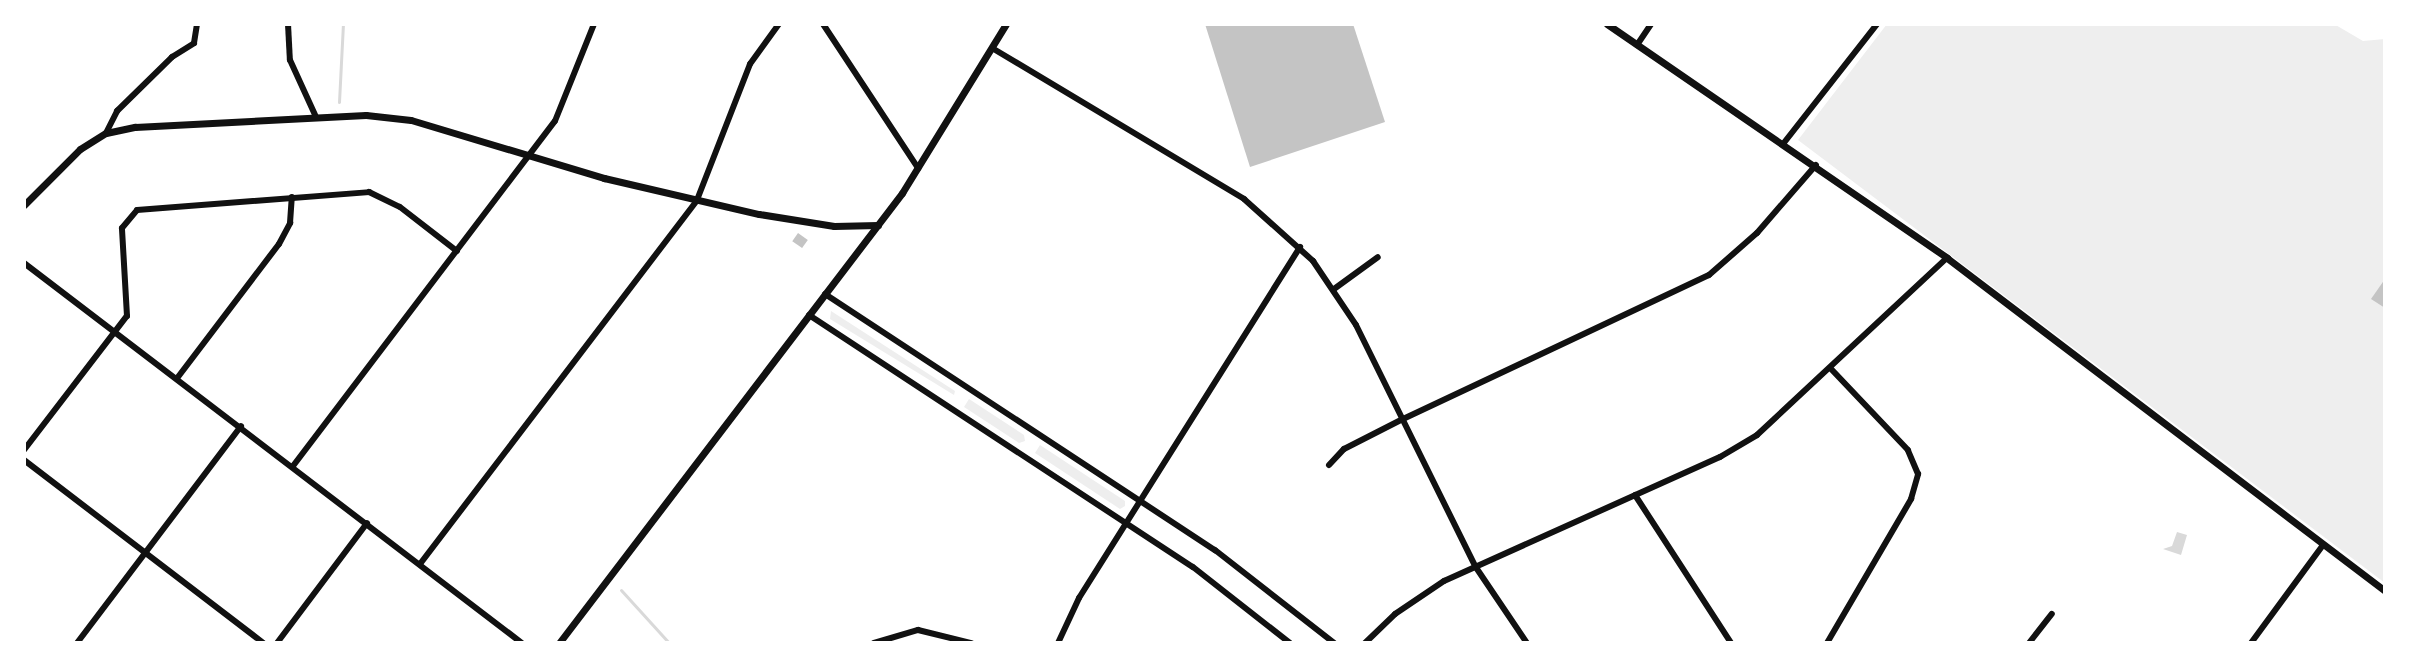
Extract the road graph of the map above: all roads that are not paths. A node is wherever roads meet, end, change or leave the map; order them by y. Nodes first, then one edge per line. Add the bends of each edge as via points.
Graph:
1 (197, 24) edge
2 (288, 24) edge
3 (594, 24) edge
4 (779, 24) edge
5 (823, 24) edge
6 (1006, 24) edge
7 (1607, 24) edge
8 (1651, 24) edge
9 (1877, 24) edge
10 (1637, 45) junction
11 (992, 48) junction
12 (316, 117) junction
13 (106, 133) junction
14 (1783, 144) junction
15 (529, 156) junction
16 (1816, 165) junction
17 (918, 168) junction
18 (292, 197) junction
19 (697, 200) junction
20 (24, 205) edge
21 (878, 225) junction
22 (1300, 247) junction
23 (457, 251) junction
24 (1378, 257) dead end
25 (1947, 258) junction
26 (24, 263) edge
27 (1334, 289) junction
28 (825, 294) junction
29 (809, 315) junction
30 (117, 330) junction
31 (1831, 369) junction
32 (178, 377) junction
33 (1403, 419) junction
34 (241, 426) junction
35 (24, 450) edge
36 (24, 460) edge
37 (1329, 465) dead end
38 (293, 466) junction
39 (1635, 495) junction
40 (1141, 500) junction
41 (367, 523) junction
42 (1126, 523) junction
43 (2323, 545) junction
44 (145, 553) junction
45 (420, 564) junction
46 (1475, 566) junction
47 (2385, 591) edge
48 (2052, 614) dead end
49 (77, 643) edge
50 (263, 643) edge
51 (277, 643) edge
52 (522, 643) edge
53 (559, 643) edge
54 (874, 643) edge
55 (971, 643) edge
56 (1058, 643) edge
57 (1290, 643) edge
58 (1334, 643) edge
59 (1365, 643) edge
60 (1527, 643) edge
61 (1731, 643) edge
62 (1827, 643) edge
63 (2029, 643) edge
64 (2251, 643) edge

1 - 13 street via 194,43 172,57 117,111
2 - 12 street via 290,60
3 - 15 street via 564,106
4 - 19 street via 750,64
5 - 17 street
6 - 11 street
7 - 10 street
8 - 10 street
9 - 14 street
10 - 14 street
11 - 17 street
11 - 22 street via 1244,199
12 - 13 street
12 - 15 street via 411,120
13 - 20 street via 80,149
14 - 16 street
15 - 19 street
15 - 23 street
16 - 25 street
16 - 33 street via 1757,233 1709,275
17 - 21 street
18 - 23 street via 375,194
18 - 30 street via 129,214 122,228 127,316
18 - 32 street via 287,230
19 - 21 street via 809,223
19 - 45 street
21 - 28 street
22 - 27 street
22 - 40 street
23 - 38 street
24 - 27 street
25 - 31 street
25 - 43 street
26 - 30 street
27 - 33 street
28 - 29 street
28 - 40 street
29 - 42 street
29 - 53 street
30 - 32 street
30 - 35 street
31 - 39 street via 1757,435
31 - 62 street via 1908,450 1918,474 1911,499
32 - 34 street
33 - 37 street via 1344,449
33 - 46 street
34 - 38 street
34 - 44 street
36 - 44 street
38 - 41 street
39 - 46 street
39 - 61 street
40 - 42 street
40 - 58 street via 1244,571
41 - 45 street
41 - 51 street
42 - 56 street
42 - 57 street via 1215,583
43 - 47 street
43 - 64 street
44 - 49 street
44 - 50 street
45 - 52 street
46 - 59 street via 1409,603
46 - 60 street
48 - 63 street
54 - 55 street via 918,630

